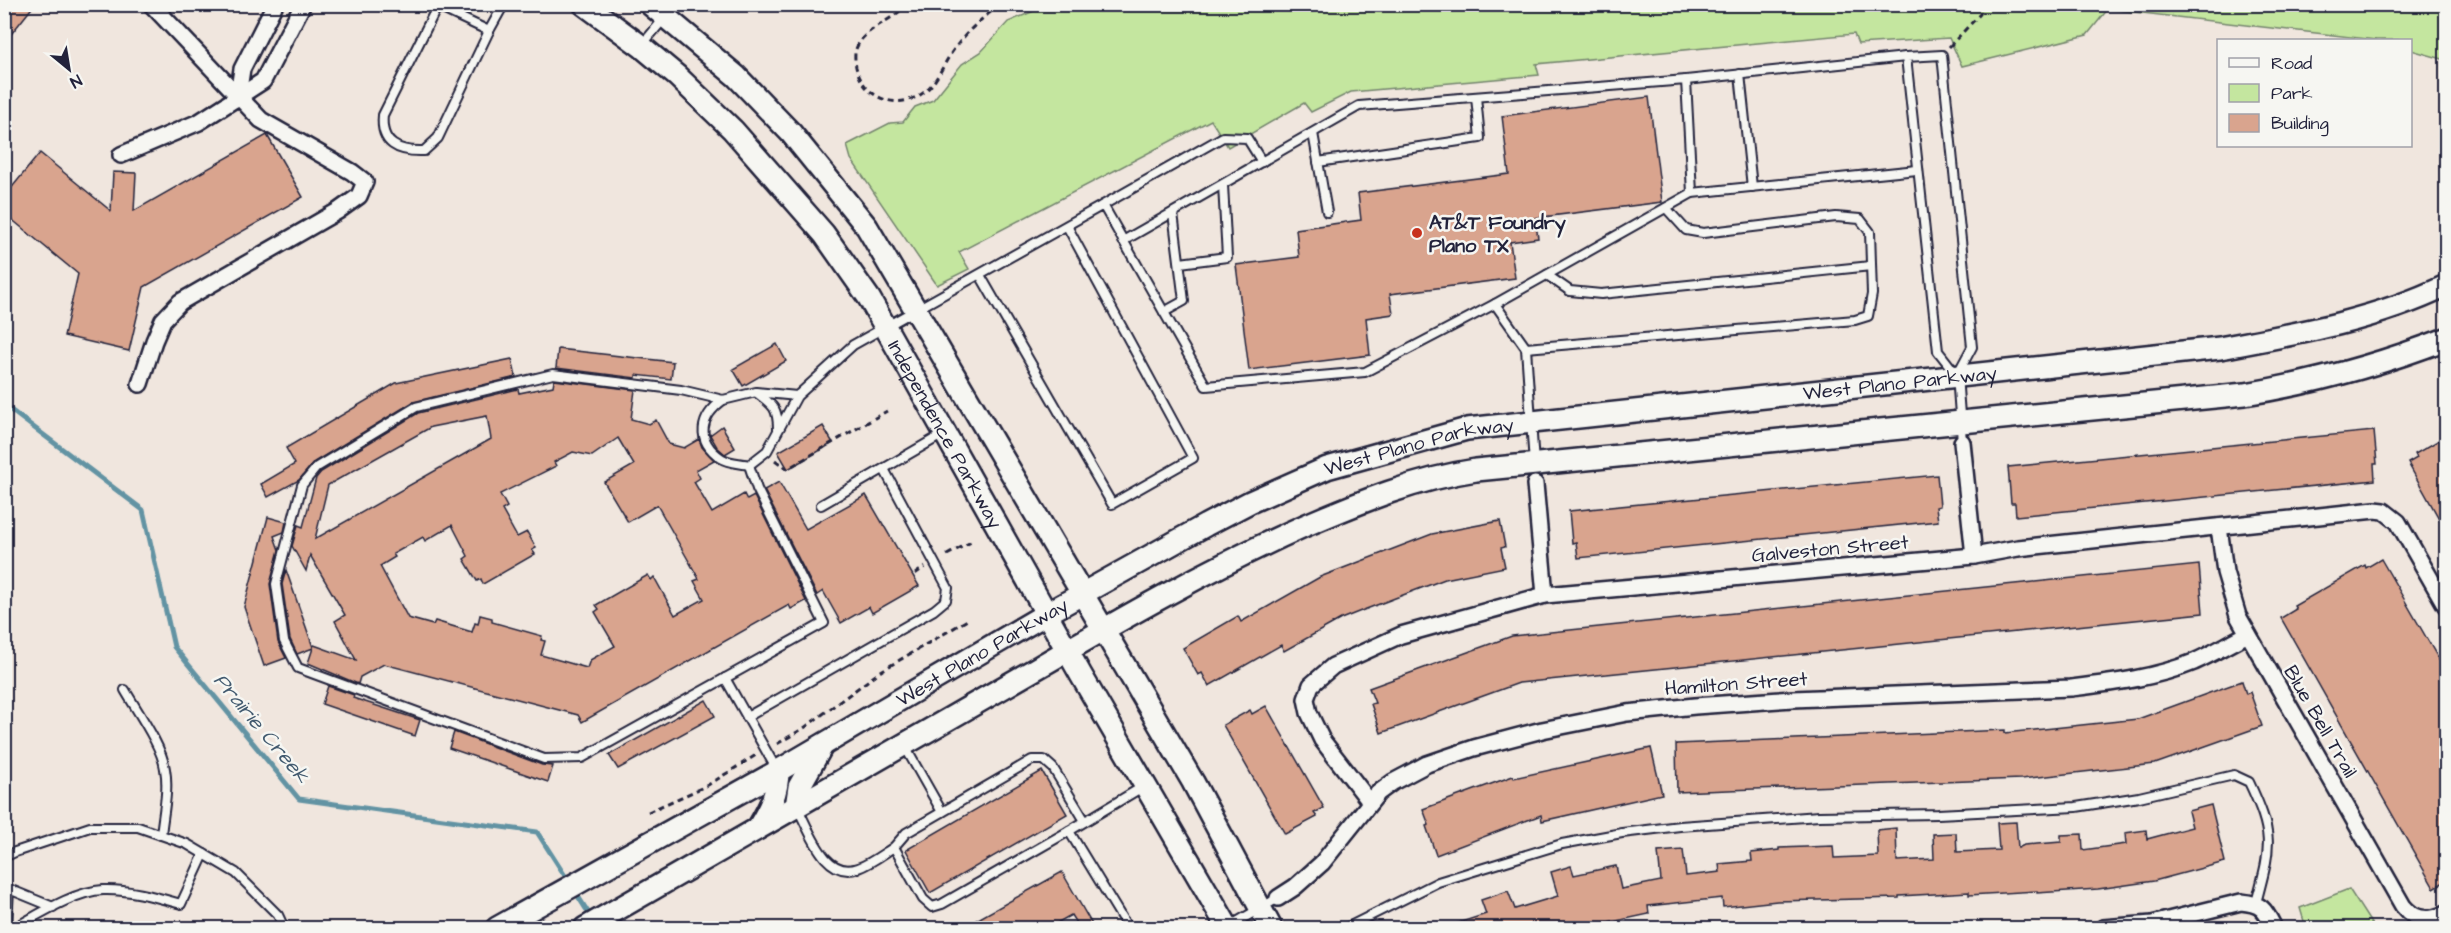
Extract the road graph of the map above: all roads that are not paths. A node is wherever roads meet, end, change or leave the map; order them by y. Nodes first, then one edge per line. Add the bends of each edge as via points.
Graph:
1 (151, 4) edge
2 (275, 4) edge
3 (303, 4) edge
4 (504, 4) edge
5 (584, 4) edge
6 (435, 6) edge
7 (664, 8) edge
8 (489, 31) junction
9 (641, 46) junction
10 (1906, 57) junction
11 (1740, 74) junction
12 (1686, 80) junction
13 (238, 96) junction
14 (1476, 97) junction
15 (1313, 133) junction
16 (121, 155) dead end
17 (1262, 162) junction
18 (1318, 162) junction
19 (1917, 170) junction
20 (1222, 185) junction
21 (1752, 187) junction
22 (1692, 193) junction
23 (1103, 205) junction
24 (1665, 208) junction
25 (1327, 212) dead end
26 (1173, 213) junction
27 (1067, 226) junction
28 (1124, 241) junction
29 (1180, 263) junction
30 (1871, 267) junction
31 (1547, 274) junction
32 (980, 275) junction
33 (2446, 286) edge
34 (1495, 304) junction
35 (916, 311) junction
36 (1164, 312) junction
37 (885, 328) junction
38 (2446, 339) edge
39 (1526, 348) junction
40 (1957, 375) junction
41 (140, 384) dead end
42 (756, 392) junction
43 (797, 396) junction
44 (723, 400) junction
45 (1960, 421) junction
46 (1531, 422) junction
47 (778, 430) junction
48 (946, 433) junction
49 (1962, 442) joint
50 (749, 465) junction
51 (884, 469) junction
52 (1534, 475) junction
53 (821, 505) dead end
54 (2220, 526) junction
55 (1974, 556) junction
56 (1084, 593) junction
57 (1545, 595) junction
58 (2446, 606) edge
59 (1046, 614) junction
60 (1104, 629) junction
61 (2248, 633) junction
62 (1067, 650) junction
63 (725, 678) junction
64 (124, 690) dead end
65 (747, 717) junction
66 (903, 744) junction
67 (822, 745) junction
68 (778, 771) junction
69 (1144, 786) junction
70 (1370, 802) junction
71 (796, 807) junction
72 (942, 812) junction
73 (1084, 821) junction
74 (758, 829) junction
75 (1069, 831) junction
76 (160, 835) junction
77 (894, 847) junction
78 (204, 854) junction
79 (4, 857) edge
80 (7, 886) edge
81 (1278, 898) joint
82 (2256, 903) junction
83 (53, 906) junction
84 (1260, 909) junction
85 (2446, 913) edge
86 (7, 928) edge
87 (14, 928) edge
88 (284, 928) edge
89 (497, 928) edge
90 (585, 928) edge
91 (1128, 928) edge
92 (1228, 928) edge
93 (1271, 928) edge
94 (1346, 928) edge
95 (2103, 928) edge
96 (2274, 928) edge

1 - 13 street
2 - 13 street via 242,69
3 - 13 street via 263,81
4 - 8 lane
5 - 9 main road, Independence Parkway
6 - 8 lane
6 - 8 lane via 383,115 382,128 396,147 409,152 423,151 438,138
7 - 9 lane
7 - 35 main road, Independence Parkway via 790,133 867,228
9 - 37 main road, Independence Parkway via 733,130 817,225 869,298
10 - 11 lane
10 - 19 lane
10 - 40 lane via 1942,55 1972,347
11 - 12 lane
11 - 21 lane
12 - 14 lane
12 - 22 lane
13 - 16 street via 199,122
13 - 41 street via 261,120 365,182 359,196 338,211 180,302 163,320
14 - 15 lane via 1359,106
14 - 18 lane via 1480,138
15 - 17 lane
15 - 18 lane
17 - 20 lane
17 - 23 lane via 1247,138 1223,137
18 - 25 lane
19 - 21 lane
19 - 40 lane via 1938,351
20 - 26 lane
20 - 29 lane via 1227,257
21 - 22 lane
22 - 24 lane
23 - 27 lane
23 - 28 lane
24 - 30 lane via 1686,230 1703,233 1836,217 1860,219 1870,232
24 - 31 lane
26 - 28 lane
26 - 29 lane
27 - 32 lane
27 - 32 lane via 1193,458 1152,482 1112,504
28 - 36 lane
29 - 36 lane via 1184,301
30 - 31 lane via 1601,294 1570,291
30 - 39 lane via 1868,316 1855,320
31 - 34 lane
32 - 35 lane
33 - 40 main road, West Plano Parkway via 2368,315 2220,348
34 - 36 lane via 1365,372 1206,386
34 - 39 lane
35 - 37 lane
35 - 56 main road, Independence Parkway
37 - 43 lane via 853,345
37 - 48 main road, Independence Parkway
38 - 45 main road, West Plano Parkway via 2358,370 2297,386
39 - 46 lane
40 - 45 lane
40 - 46 main road, West Plano Parkway
42 - 43 lane
42 - 44 lane
42 - 47 lane via 773,405
43 - 47 lane
44 - 50 lane via 710,410 703,424 708,447 723,460
44 - 63 lane via 681,390 553,374 416,407 317,467 302,485 276,584 284,641 298,668 544,759 582,758
45 - 49 lane
45 - 52 main road, West Plano Parkway
46 - 52 lane
46 - 56 main road, West Plano Parkway via 1467,429 1327,468 1250,502
47 - 50 lane via 767,451
48 - 51 lane
48 - 59 main road, Independence Parkway
49 - 55 street
50 - 63 lane via 757,489 824,623
51 - 53 lane
51 - 65 lane via 948,588 946,600
52 - 57 street
52 - 60 main road, West Plano Parkway via 1444,475 1383,494 1240,555
54 - 55 street, Galveston Street
54 - 58 street, Galveston Street via 2384,511 2398,522
54 - 61 street, Blue Bell Trail via 2224,572
55 - 57 street, Galveston Street
56 - 59 main road, West Plano Parkway
56 - 60 main road, Independence Parkway
57 - 70 street, Galveston Street via 1401,635 1334,666 1311,685 1306,699 1322,740
59 - 62 main road, Independence Parkway
59 - 67 main road, West Plano Parkway
60 - 62 main road, West Plano Parkway
60 - 84 main road, Independence Parkway via 1193,782
61 - 70 street, Hamilton Street via 2193,662 2152,675 2092,685 1793,699 1628,713 1542,730 1427,764 1393,782
61 - 85 street, Blue Bell Trail via 2403,906 2421,919
62 - 66 main road, West Plano Parkway
62 - 69 main road, Independence Parkway
63 - 65 lane
64 - 76 lane via 165,768
65 - 68 lane
66 - 71 main road, West Plano Parkway
66 - 72 lane
67 - 68 main road, West Plano Parkway
67 - 71 main road via 799,788
68 - 74 main road via 774,798
68 - 89 main road, West Plano Parkway
69 - 73 lane
69 - 92 main road, Independence Parkway
70 - 81 street, Hamilton Street via 1322,863
71 - 74 main road, West Plano Parkway
71 - 77 lane via 830,865 843,871 858,868
72 - 73 lane via 1032,760 1044,760 1053,768
72 - 77 lane via 906,833
73 - 75 lane
74 - 90 main road, West Plano Parkway
75 - 77 lane via 932,907 923,899
75 - 91 lane
76 - 78 lane
76 - 79 lane via 138,826 90,827
78 - 83 lane via 181,904 143,894 103,890
78 - 88 lane via 236,873 278,915
80 - 83 lane
80 - 86 lane
81 - 84 lane
82 - 94 lane via 2270,847 2267,825 2248,782 2234,775 2076,807 1819,816 1622,833 1562,844 1438,882
82 - 95 street via 2241,902 2152,924
82 - 96 street
83 - 87 lane
84 - 92 lane
84 - 93 main road, Independence Parkway

